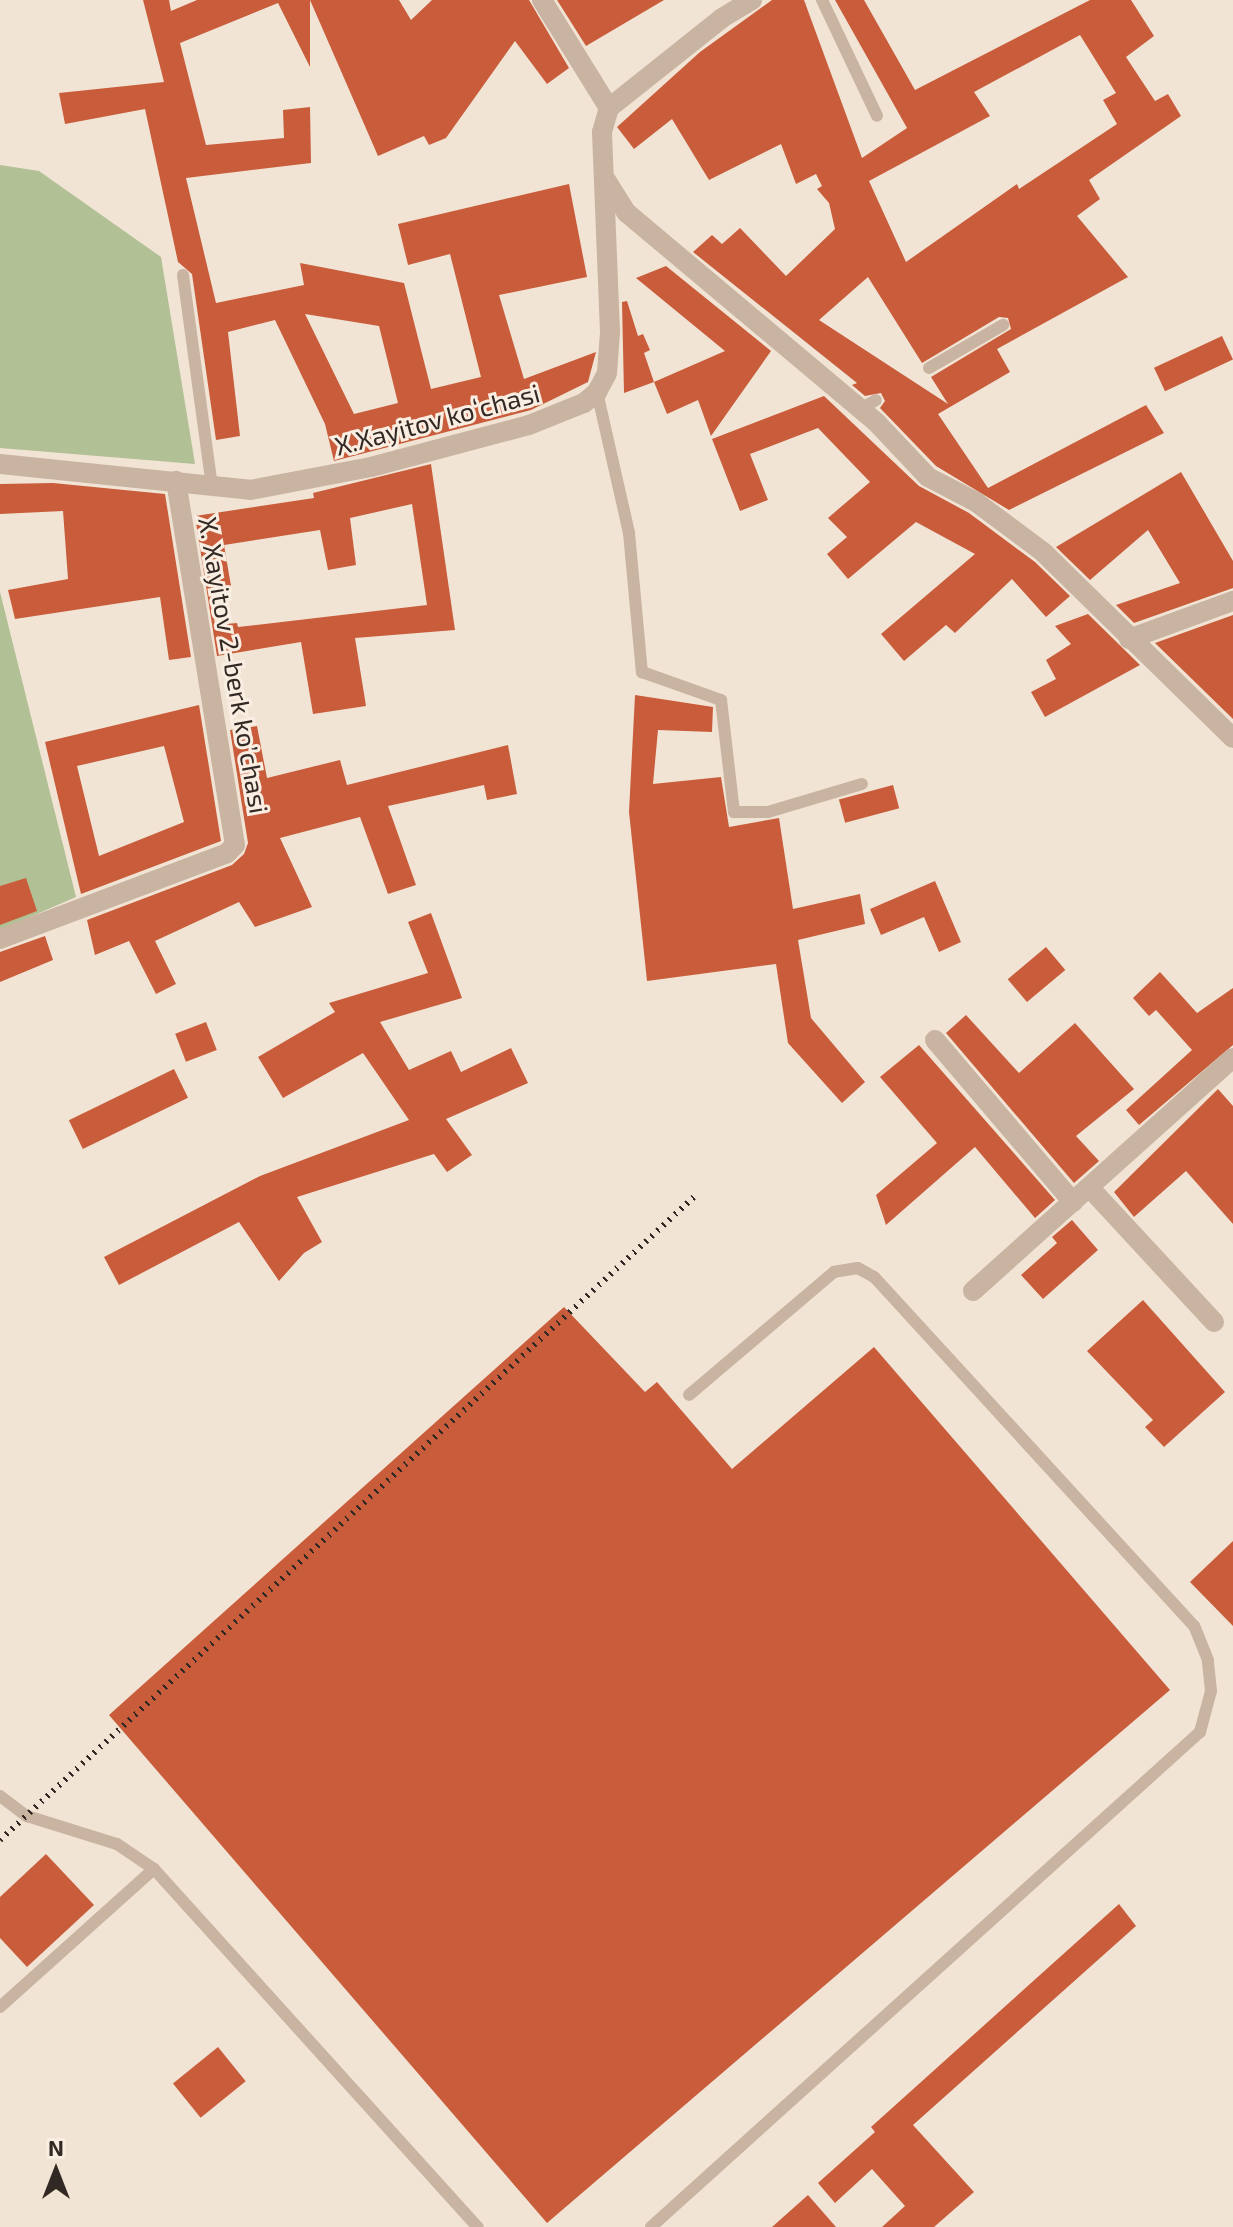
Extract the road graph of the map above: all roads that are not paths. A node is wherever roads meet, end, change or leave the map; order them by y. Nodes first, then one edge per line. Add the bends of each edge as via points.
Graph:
1 (542, 0) edge
2 (752, 0) edge
3 (822, 0) edge
4 (609, 108) junction
5 (877, 116) dead end
6 (605, 179) junction
7 (183, 275) dead end
8 (1003, 325) dead end
9 (929, 368) dead end
10 (597, 392) junction
11 (0, 464) edge
12 (176, 481) junction
13 (212, 488) junction
14 (1233, 601) edge
15 (1129, 639) junction
16 (1233, 738) edge
17 (862, 784) dead end
18 (0, 939) edge
19 (935, 1040) dead end
20 (1233, 1058) edge
21 (1089, 1187) junction
22 (1073, 1202) junction
23 (973, 1291) dead end
24 (1214, 1322) dead end
25 (689, 1395) dead end
26 (0, 1796) edge
27 (154, 1869) junction
28 (0, 2007) edge
29 (478, 2227) edge
30 (651, 2227) edge

1 - 4 street
2 - 4 street
3 - 5 lane
4 - 6 street via 602,132
6 - 10 street via 610,332 607,373
6 - 15 street via 627,213 868,404 928,477 976,502 1043,552
7 - 13 lane
8 - 9 lane
10 - 13 street, X.Xayitov koʻchasi via 529,425 371,467 250,490
10 - 17 lane via 629,533 642,672 721,700 734,812 768,812
11 - 12 street, X.Xayitov koʻchasi
12 - 13 street, X.Xayitov koʻchasi
12 - 18 street, X. Xayitov 2-berk koʼchasi via 235,845 227,853
14 - 15 street
15 - 16 street
19 - 22 street
20 - 21 street
21 - 22 street
21 - 24 street
22 - 23 street
25 - 30 lane via 834,1272 858,1268 874,1277 1194,1626 1208,1660 1211,1691 1200,1732
26 - 27 lane via 27,1816 117,1844
27 - 28 lane
27 - 29 lane

